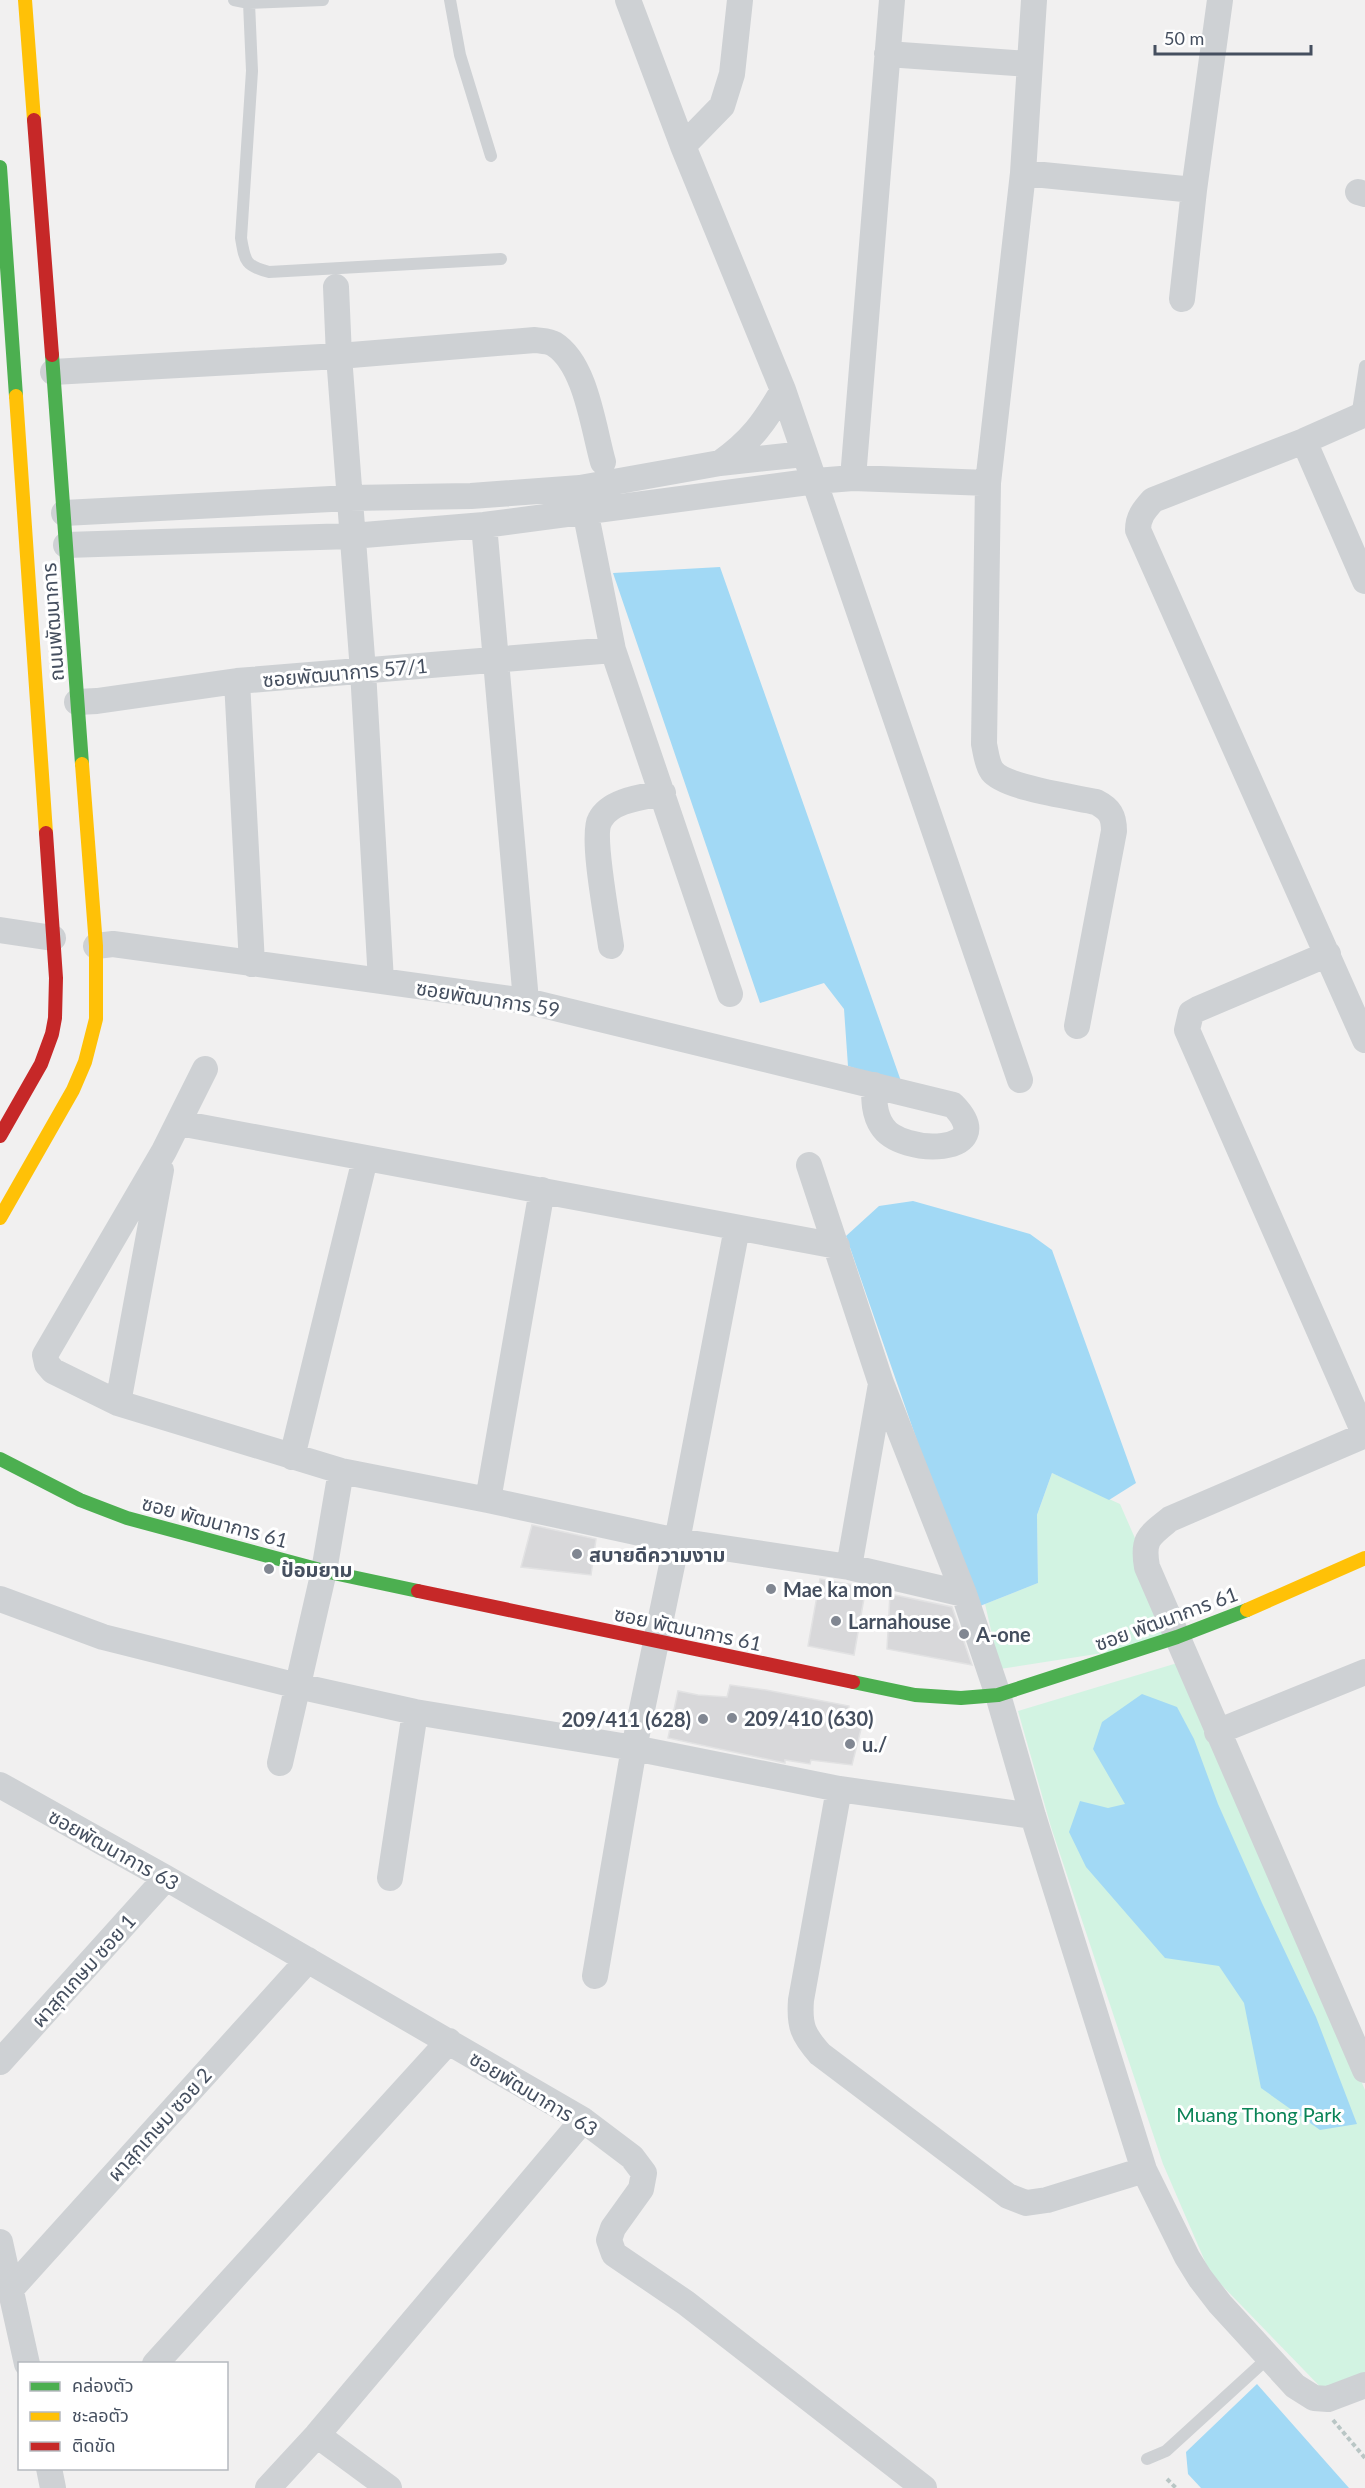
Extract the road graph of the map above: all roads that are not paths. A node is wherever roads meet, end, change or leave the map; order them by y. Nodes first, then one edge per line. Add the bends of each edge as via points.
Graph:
1 (25, 0) edge
2 (234, 0) edge
3 (323, 0) edge
4 (450, 0) edge
5 (628, 0) edge
6 (740, 0) edge
7 (892, 0) edge
8 (1034, 0) edge
9 (1213, 1) edge
10 (249, 3) junction
11 (887, 54) junction
12 (1029, 64) junction
13 (683, 146) junction
14 (490, 156) dead end
15 (0, 167) edge
16 (1023, 173) junction
17 (1194, 190) junction
18 (501, 260) dead end
19 (336, 287) dead end
20 (1182, 299) dead end
21 (339, 356) junction
22 (1365, 366) edge
23 (53, 372) junction
24 (783, 390) junction
25 (15, 408) edge
26 (1361, 416) edge
27 (1304, 441) junction
28 (804, 454) junction
29 (603, 462) dead end
30 (720, 463) junction
31 (854, 478) junction
32 (816, 481) junction
33 (988, 483) junction
34 (350, 498) junction
35 (583, 499) junction
36 (64, 513) junction
37 (484, 525) junction
38 (352, 536) junction
39 (66, 545) junction
40 (1365, 581) edge
41 (613, 650) junction
42 (496, 659) junction
43 (363, 671) junction
44 (237, 681) junction
45 (77, 702) junction
46 (663, 793) junction
47 (0, 930) edge
48 (53, 938) junction
49 (96, 946) junction
50 (611, 946) dead end
51 (1328, 954) junction
52 (252, 964) junction
53 (381, 981) junction
54 (730, 994) dead end
55 (526, 1001) junction
56 (1077, 1026) dead end
57 (1365, 1040) edge
58 (205, 1069) dead end
59 (1020, 1080) dead end
60 (874, 1086) dead end
61 (9, 1102) edge
62 (179, 1122) junction
63 (0, 1136) edge
64 (164, 1151) junction
65 (365, 1159) junction
66 (809, 1165) dead end
67 (542, 1190) junction
68 (0, 1218) edge
69 (737, 1227) junction
70 (837, 1246) junction
71 (881, 1383) junction
72 (118, 1403) junction
73 (1365, 1435) edge
74 (292, 1457) junction
75 (0, 1459) edge
76 (341, 1471) junction
77 (488, 1500) junction
78 (677, 1541) junction
79 (1365, 1558) edge
80 (849, 1567) junction
81 (324, 1571) junction
82 (964, 1594) junction
83 (0, 1599) edge
84 (1177, 1637) junction
85 (657, 1641) junction
86 (1365, 1672) edge
87 (298, 1686) junction
88 (998, 1695) junction
89 (415, 1712) junction
90 (1217, 1732) junction
91 (634, 1748) junction
92 (280, 1763) dead end
93 (839, 1790) junction
94 (3, 1792) edge
95 (1033, 1816) junction
96 (166, 1878) junction
97 (390, 1878) dead end
98 (308, 1960) junction
99 (595, 1977) dead end
100 (449, 2042) junction
101 (0, 2062) edge
102 (1365, 2070) edge
103 (583, 2120) junction
104 (1144, 2170) junction
105 (0, 2242) edge
106 (10, 2289) junction
107 (1269, 2357) junction
108 (27, 2362) edge
109 (157, 2362) edge
110 (1365, 2385) edge
111 (317, 2435) junction
112 (1147, 2460) dead end
113 (268, 2488) edge
114 (388, 2488) edge
115 (924, 2488) edge

1 - 23 main road, ถนนพัฒนาการ
2 - 10 lane
3 - 10 lane
4 - 14 lane via 460,55
5 - 13 street
6 - 13 street via 732,74 722,106
7 - 11 street
8 - 12 street
9 - 17 street
10 - 18 lane via 252,71 241,238 244,259 254,268 269,272
11 - 12 street
11 - 31 street
12 - 16 street
13 - 24 street
15 - 25 main road, ถนนพัฒนาการ
16 - 17 street
16 - 33 street
17 - 20 street
19 - 21 street
21 - 23 street
21 - 29 street via 535,340 552,342 579,372
21 - 34 street
22 - 26 lane
23 - 36 main road, ถนนพัฒนาการ via 51,407
24 - 28 street
24 - 30 street via 752,438
25 - 48 main road, ถนนพัฒนาการ
26 - 27 street
27 - 40 street
27 - 51 street via 1153,500 1138,520 1138,530
28 - 30 street
28 - 32 street
30 - 35 street
31 - 32 street
31 - 33 street
32 - 35 street
32 - 59 street
33 - 56 street via 984,744 987,760 992,772 1001,778 1096,802 1114,818
34 - 35 street
34 - 36 street
34 - 38 street
35 - 37 street
35 - 41 street
36 - 39 main road, ถนนพัฒนาการ
37 - 38 street
37 - 42 street
38 - 39 street
38 - 43 street
39 - 45 main road, ถนนพัฒนาการ
41 - 42 street, ซอยพัฒนาการ 57/1
41 - 46 street
42 - 43 street, ซอยพัฒนาการ 57/1
42 - 55 street
43 - 44 street, ซอยพัฒนาการ 57/1
43 - 53 street
44 - 45 street, ซอยพัฒนาการ 57/1
44 - 52 street
45 - 49 main road, ถนนพัฒนาการ
46 - 50 street via 627,801 599,820 597,839
46 - 54 street
47 - 48 street
48 - 61 main road, ถนนพัฒนาการ via 55,1018 50,1043 36,1076
49 - 52 street, ซอยพัฒนาการ 59 via 113,944
49 - 68 main road, ถนนพัฒนาการ via 96,1019 85,1062
51 - 57 street
51 - 73 street via 1198,1009 1191,1013 1187,1030
52 - 53 street, ซอยพัฒนาการ 59
53 - 55 street, ซอยพัฒนาการ 59
55 - 60 street, ซอยพัฒนาการ 59
58 - 62 street
61 - 63 main road, ถนนพัฒนาการ
62 - 64 street
62 - 65 street
64 - 72 street
64 - 72 street via 45,1355 53,1371
65 - 67 street
65 - 74 street
66 - 70 street
67 - 69 street
67 - 77 street
69 - 70 street
69 - 78 street
70 - 71 street
71 - 80 street
71 - 82 street
72 - 74 street
73 - 84 street via 1170,1519 1152,1533 1144,1548 1147,1567
74 - 76 street
75 - 81 main road, ซอย พัฒนาการ 61 via 80,1500 127,1518
76 - 77 street
76 - 81 street
77 - 78 street
78 - 80 street
78 - 85 street
79 - 84 main road, ซอย พัฒนาการ 61
80 - 82 street
81 - 85 main road, ซอย พัฒนาการ 61
81 - 87 street
82 - 88 street
83 - 87 street via 103,1637
84 - 88 main road, ซอย พัฒนาการ 61
84 - 90 street
85 - 88 main road, ซอย พัฒนาการ 61 via 915,1695
85 - 91 street
86 - 90 street
87 - 89 street
87 - 92 street
88 - 95 street
89 - 91 street
89 - 97 street
90 - 102 street
91 - 93 street
91 - 99 street
93 - 95 street
93 - 104 street via 801,2000 800,2020 806,2038 820,2054 1008,2196 1026,2203 1047,2200
94 - 96 street, ซอยพัฒนาการ 63
95 - 104 street
96 - 98 street, ซอยพัฒนาการ 63
96 - 101 street, ผาสุกเกษม ซอย 1
98 - 100 street, ซอยพัฒนาการ 63
98 - 106 street, ผาสุกเกษม ซอย 2
100 - 103 street, ซอยพัฒนาการ 63
100 - 109 street
103 - 111 street
103 - 115 street, ซอยพัฒนาการ 63 via 632,2157 644,2173 641,2189 613,2228 609,2240 614,2254 687,2303
104 - 107 street via 1200,2278
105 - 106 street
106 - 108 street
107 - 110 street via 1295,2386 1314,2397 1328,2399
107 - 112 lane via 1166,2451
111 - 113 street
111 - 114 street

